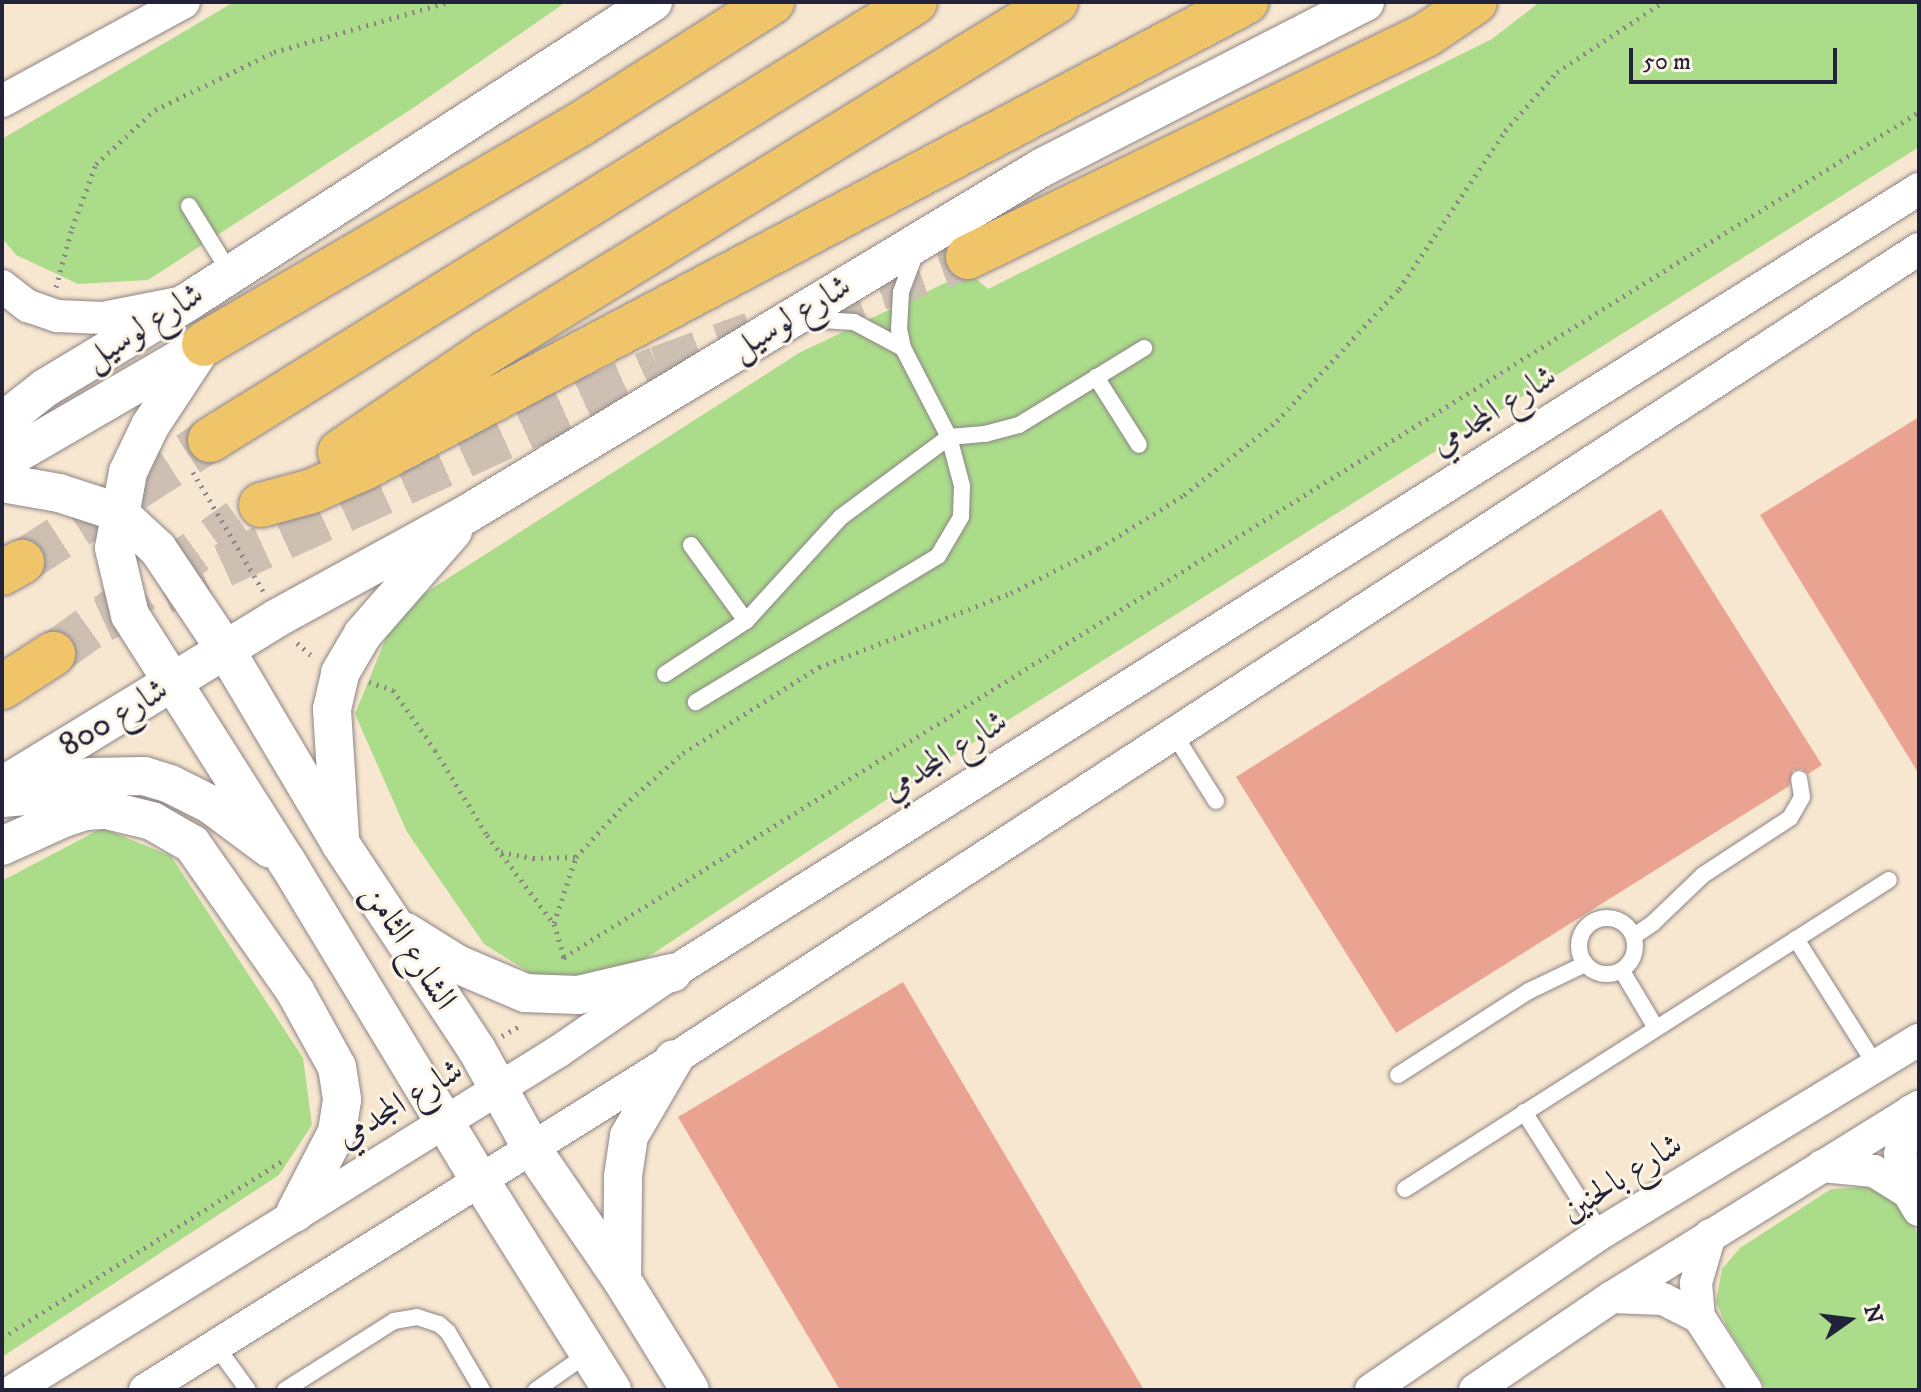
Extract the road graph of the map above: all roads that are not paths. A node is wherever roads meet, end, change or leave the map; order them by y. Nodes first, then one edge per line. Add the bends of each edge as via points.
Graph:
1 (653, 2) edge
2 (772, 2) edge
3 (915, 2) edge
4 (1056, 2) edge
5 (1246, 2) edge
6 (1365, 2) edge
7 (1475, 2) edge
8 (171, 7) edge
9 (42, 83) junction
10 (2, 101) edge
11 (2, 114) edge
12 (1919, 189) edge
13 (189, 206) dead end
14 (924, 240) junction
15 (1919, 249) edge
16 (968, 257) tunnel mouth
17 (230, 273) junction
18 (2, 286) edge
19 (189, 301) junction
20 (781, 324) junction
21 (204, 344) junction
22 (903, 348) junction
23 (1144, 348) dead end
24 (1096, 377) junction
25 (2, 422) edge
26 (949, 437) junction
27 (1139, 445) dead end
28 (200, 454) tunnel mouth
29 (2, 462) edge
30 (2, 483) edge
31 (118, 512) junction
32 (467, 514) junction
33 (691, 545) dead end
34 (746, 621) junction
35 (225, 649) junction
36 (53, 654) tunnel mouth
37 (665, 674) dead end
38 (172, 683) junction
39 (2, 687) edge
40 (696, 702) dead end
41 (1174, 734) junction
42 (1799, 779) dead end
43 (2, 786) edge
44 (2, 798) edge
45 (1216, 801) dead end
46 (340, 843) junction
47 (2, 846) edge
48 (287, 862) junction
49 (1889, 880) dead end
50 (393, 924) junction
51 (1634, 936) junction
52 (1796, 939) junction
53 (1585, 964) junction
54 (1622, 971) junction
55 (672, 973) junction
56 (1656, 1028) junction
57 (1919, 1040) edge
58 (674, 1059) junction
59 (1877, 1067) junction
60 (1398, 1075) dead end
61 (500, 1088) junction
62 (1915, 1109) edge
63 (1524, 1112) junction
64 (444, 1120) junction
65 (532, 1149) junction
66 (1822, 1166) junction
67 (481, 1182) junction
68 (1405, 1189) dead end
69 (1914, 1201) edge
70 (295, 1213) junction
71 (1601, 1233) junction
72 (1710, 1235) junction
73 (622, 1280) junction
74 (1612, 1297) junction
75 (1699, 1317) junction
76 (216, 1346) junction
77 (589, 1353) junction
78 (14, 1390) edge
79 (145, 1390) edge
80 (248, 1390) edge
81 (285, 1390) edge
82 (482, 1390) edge
83 (536, 1390) edge
84 (612, 1390) edge
85 (690, 1390) edge
86 (1371, 1390) edge
87 (1475, 1390) edge
88 (1746, 1390) edge

1 - 17 street, شارع لوسيل
2 - 21 highway via 579,125
3 - 28 highway
4 - 5 highway via 485,353 250,513 364,468
6 - 14 street, شارع لوسيل via 1041,168
7 - 16 highway via 1426,35
8 - 9 street
9 - 10 street
9 - 11 street
12 - 55 street, شارع المجدمي
13 - 17 lane
14 - 20 street, شارع لوسيل
14 - 22 lane via 901,292
15 - 41 street
17 - 19 street, شارع لوسيل
18 - 19 street via 46,314 103,318
19 - 25 street, شارع لوسيل via 45,388
20 - 22 lane via 835,319 871,328
20 - 32 street, شارع لوسيل
21 - 29 street
21 - 31 street, الشارع الثامن via 136,451
22 - 26 lane
23 - 24 lane
24 - 26 lane via 1019,425
24 - 27 lane
26 - 34 lane via 841,517
26 - 40 lane via 962,486 961,517 938,556
30 - 31 street, الشارع الثامن via 59,493
31 - 35 street, الشارع الثامن via 158,549
31 - 38 street, الشارع الثامن via 114,548 130,615
32 - 35 street, شارع لوسيل
32 - 46 street via 363,634 340,673 332,709
33 - 34 lane
34 - 37 lane
35 - 38 street, شارع 800
35 - 46 street, الشارع الثامن
36 - 39 highway
38 - 43 street, شارع 800
38 - 48 street, الشارع الثامن
41 - 45 lane
41 - 58 street
42 - 51 lane via 1802,797 1790,818 1703,875
44 - 48 street via 90,777 144,776 210,804
46 - 50 street, الشارع الثامن
47 - 70 street via 64,818 107,810 152,821 192,844 295,991 337,1067 342,1100 337,1132
48 - 64 street, الشارع الثامن
49 - 52 lane
50 - 55 street via 509,989 578,995
50 - 61 street, الشارع الثامن
51 - 53 lane via 1615,919 1590,924 1580,938
51 - 54 lane via 1634,956
52 - 56 lane
52 - 59 lane
53 - 54 lane via 1602,974
53 - 60 lane via 1529,991
54 - 56 lane
55 - 61 street, شارع المجدمي
56 - 63 lane
57 - 59 street, شارع بالحنين
58 - 65 street
58 - 73 street via 629,1136 622,1189
59 - 71 street, شارع بالحنين
61 - 64 street, شارع المجدمي
61 - 65 street, الشارع الثامن
62 - 66 street
62 - 69 street via 1900,1154
63 - 68 lane
63 - 71 lane
64 - 67 street, الشارع الثامن
64 - 70 street, شارع المجدمي
65 - 67 street
65 - 73 street, الشارع الثامن
66 - 69 street via 1874,1171
66 - 72 street
67 - 76 street
67 - 77 street, الشارع الثامن
70 - 78 street, شارع المجدمي
71 - 86 street, شارع بالحنين
72 - 74 street
72 - 75 street via 1696,1283
73 - 85 street, الشارع الثامن
74 - 75 street via 1663,1299
74 - 87 street
75 - 88 street
76 - 79 street
76 - 80 lane
77 - 83 lane
77 - 84 street, الشارع الثامن
81 - 82 lane via 394,1321 417,1317 448,1332

